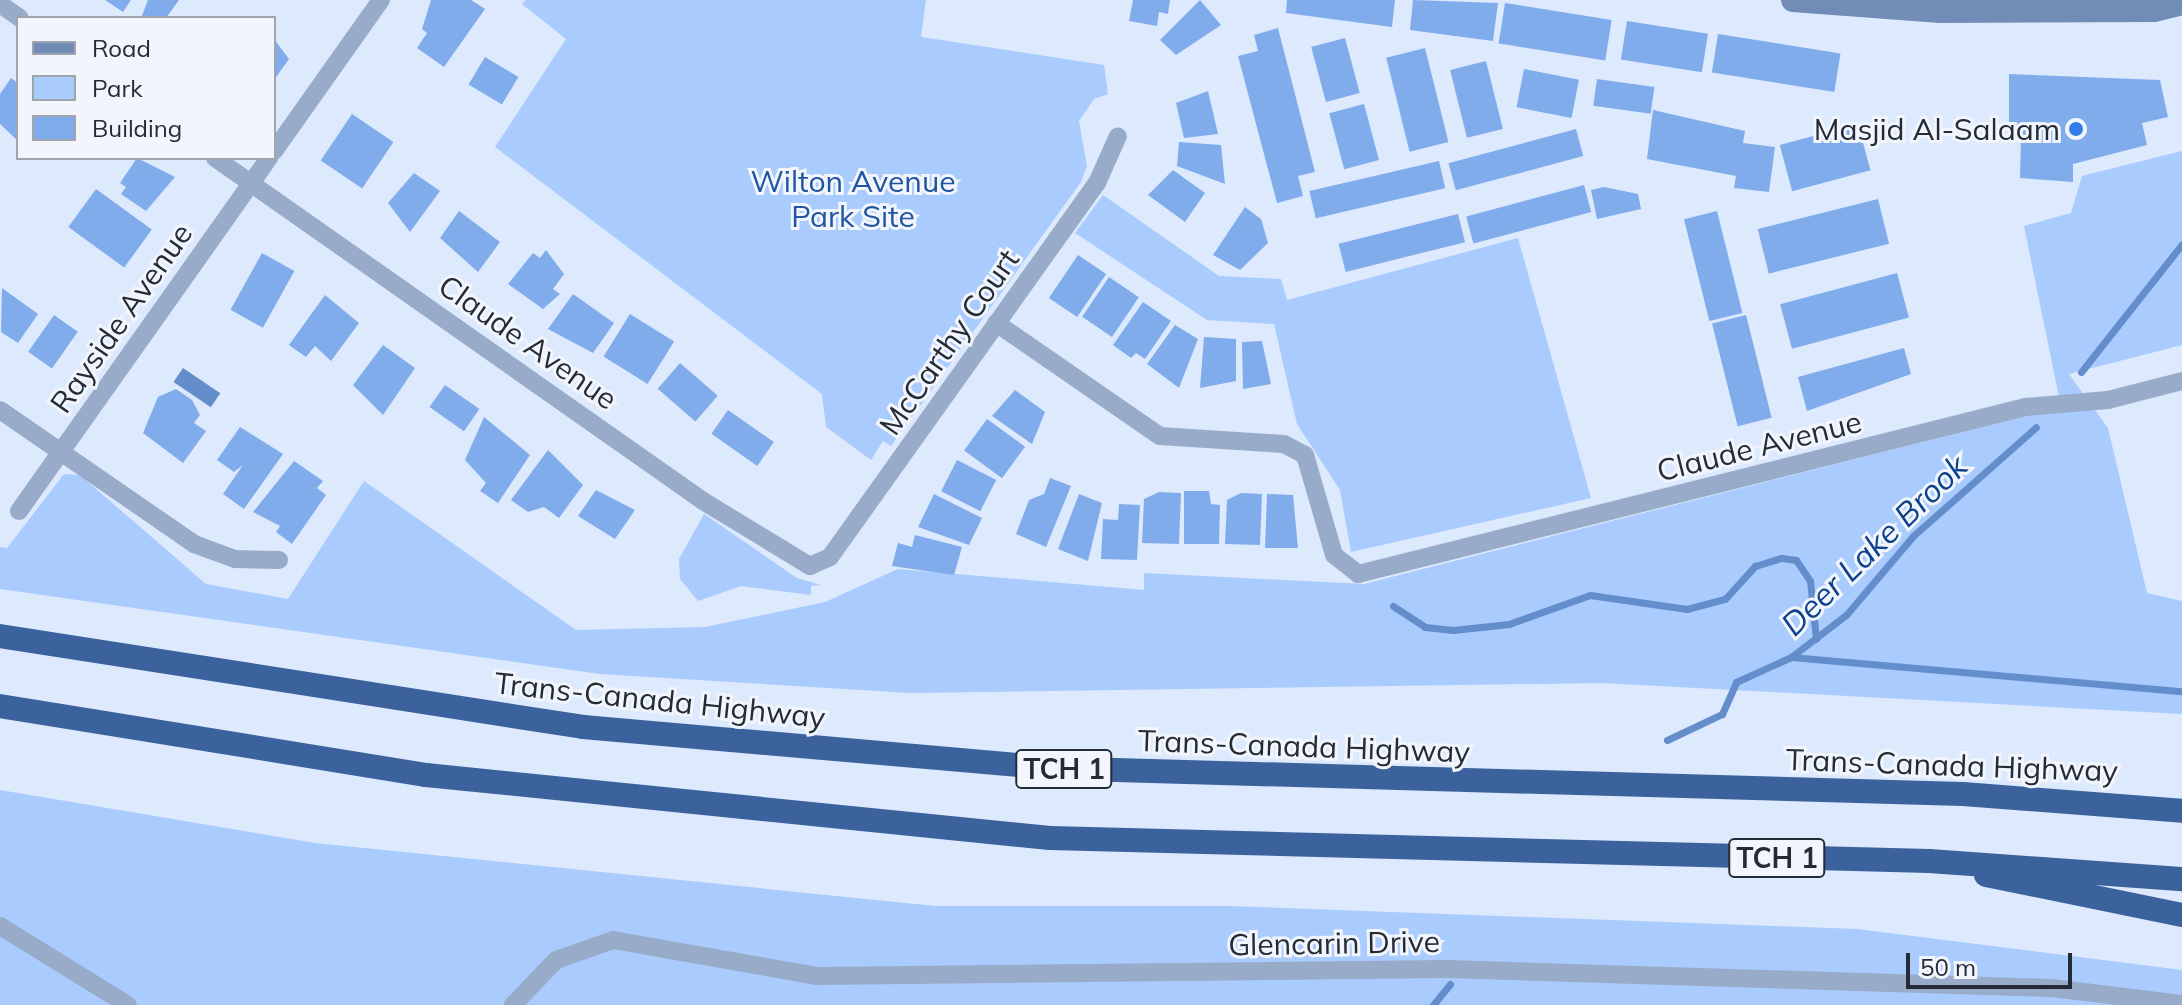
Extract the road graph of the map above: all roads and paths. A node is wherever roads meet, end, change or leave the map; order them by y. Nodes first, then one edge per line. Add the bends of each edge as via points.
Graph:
1 (381, 0) edge
2 (1793, 0) edge
3 (2182, 3) edge
4 (0, 4) edge
5 (17, 16) edge
6 (1118, 136) dead end
7 (276, 148) edge
8 (218, 160) edge
9 (268, 160) edge
10 (252, 182) junction
11 (996, 323) junction
12 (2182, 381) edge
13 (0, 410) edge
14 (62, 452) junction
15 (19, 511) dead end
16 (279, 560) dead end
17 (810, 566) joint
18 (0, 636) edge
19 (0, 706) edge
20 (2182, 802) edge
21 (2136, 805) junction
22 (2182, 811) edge
23 (1929, 861) junction
24 (2182, 879) edge
25 (2182, 915) edge
26 (0, 926) edge
27 (2182, 1004) edge
28 (128, 1005) edge
29 (513, 1005) edge

1 - 7 street
2 - 3 main road via 1941,11 2154,10
4 - 5 street
6 - 11 street, McCarthy Court via 1097,183
8 - 10 street, Claude Avenue
9 - 10 street, Rayside Avenue
10 - 14 street, Rayside Avenue
10 - 17 street, Claude Avenue via 703,501
11 - 12 street, Claude Avenue via 1160,436 1284,444 1305,455 1334,555 1351,572 2026,407 2108,400
11 - 17 street, McCarthy Court via 830,557
13 - 14 street
14 - 15 street, Rayside Avenue
14 - 16 street via 194,544 235,559
18 - 21 highway, Trans-Canada Highway / TCH 1 via 583,727 1016,766
19 - 23 highway, TCH 1 via 441,777 1036,837
20 - 21 highway
21 - 22 highway, Trans-Canada Highway / TCH 1
23 - 24 highway, TCH 1
23 - 25 highway
26 - 28 street
27 - 29 street, Glencarin Drive via 2052,988 1448,969 817,976 613,940 556,960

